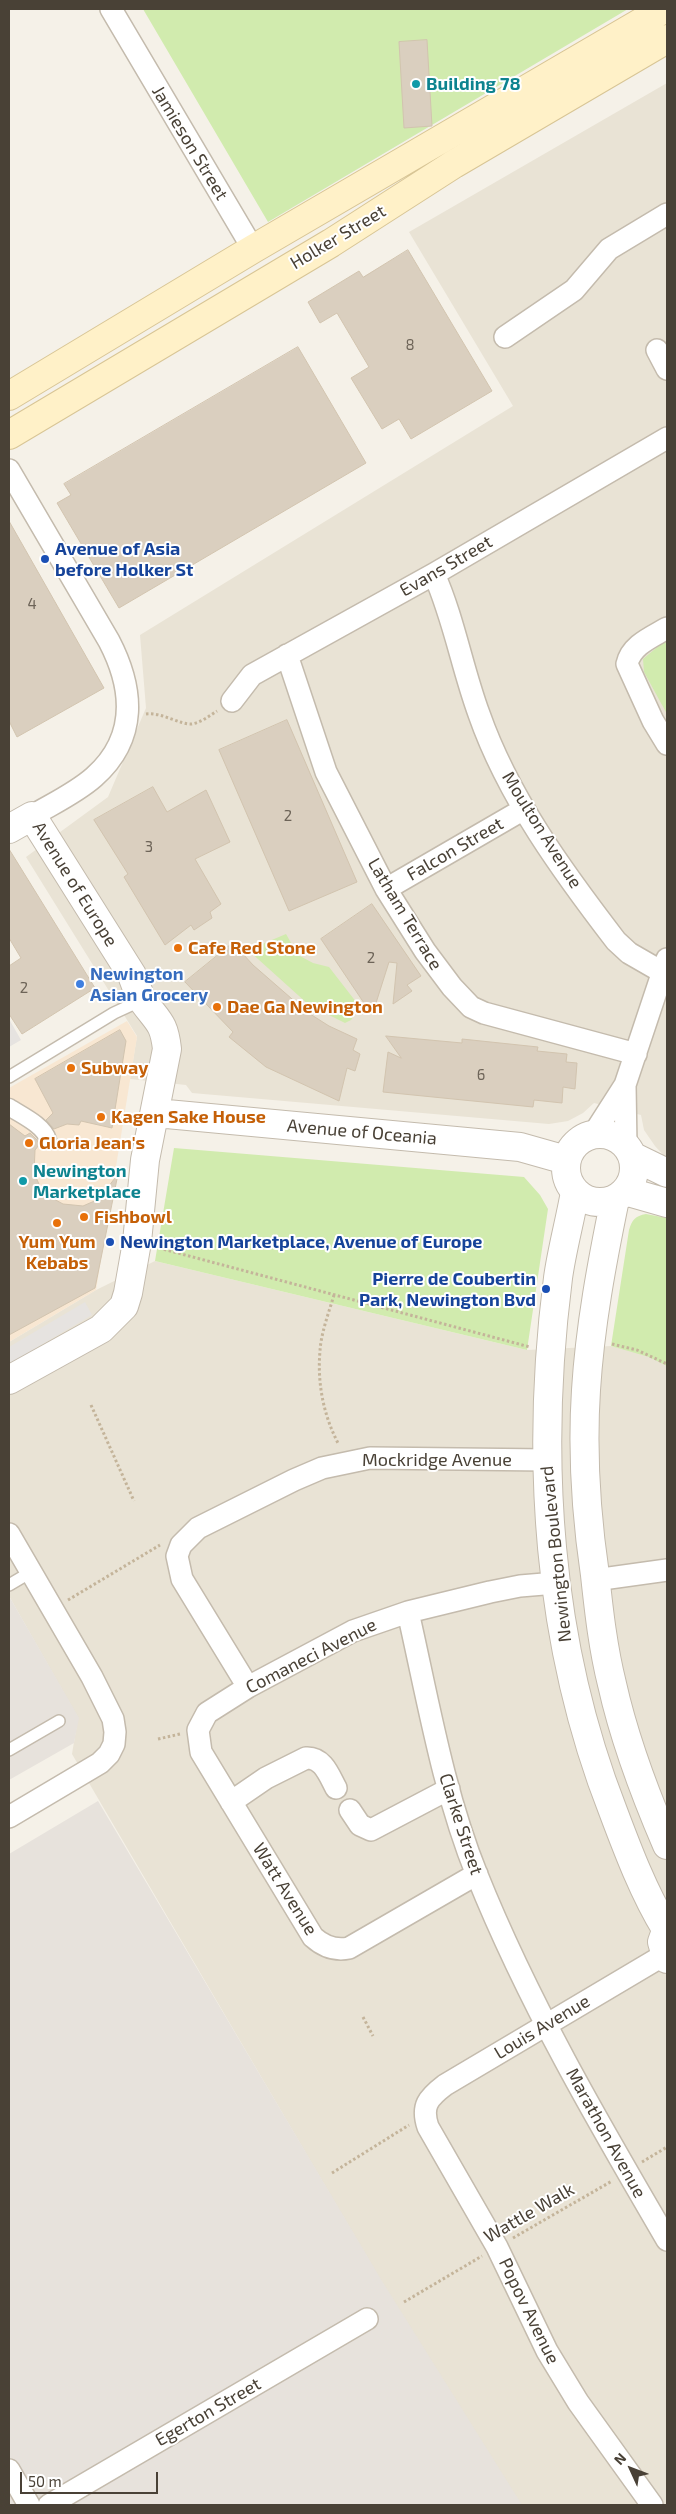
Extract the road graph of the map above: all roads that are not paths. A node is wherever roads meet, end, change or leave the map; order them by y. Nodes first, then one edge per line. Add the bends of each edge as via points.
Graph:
1 (111, 9) edge
2 (664, 9) edge
3 (667, 39) edge
4 (667, 214) edge
5 (253, 249) junction
6 (270, 278) junction
7 (505, 337) dead end
8 (9, 396) edge
9 (9, 434) edge
10 (667, 438) edge
11 (9, 470) edge
12 (434, 574) junction
13 (667, 628) edge
14 (288, 654) junction
15 (232, 701) road end
16 (667, 744) edge
17 (524, 809) junction
18 (20, 823) edge
19 (386, 889) junction
20 (665, 965) edge
21 (142, 1000) junction
22 (661, 1000) edge
23 (636, 1054) junction
24 (10, 1074) edge
25 (625, 1085) junction
26 (9, 1107) edge
27 (156, 1113) junction
28 (593, 1135) junction
29 (48, 1140) dead end
30 (629, 1151) junction
31 (566, 1160) junction
32 (667, 1174) edge
33 (575, 1192) junction
34 (620, 1195) junction
35 (667, 1203) edge
36 (9, 1380) edge
37 (547, 1460) junction
38 (9, 1534) edge
39 (667, 1570) edge
40 (31, 1572) junction
41 (595, 1580) junction
42 (556, 1583) junction
43 (9, 1585) edge
44 (408, 1612) junction
45 (248, 1687) junction
46 (59, 1721) dead end
47 (198, 1730) joint
48 (9, 1750) edge
49 (336, 1788) dead end
50 (449, 1789) junction
51 (231, 1802) junction
52 (350, 1810) dead end
53 (9, 1817) edge
54 (667, 1845) edge
55 (476, 1874) junction
56 (666, 1943) edge
57 (546, 2024) junction
58 (425, 2111) joint
59 (667, 2240) edge
60 (367, 2319) dead end
61 (9, 2470) edge
62 (29, 2505) edge
63 (48, 2505) edge
64 (652, 2505) edge

1 - 5 street, Jamieson Street
2 - 5 main road, Holker Street
3 - 6 main road, Holker Street
4 - 7 street via 609,249 574,290
5 - 6 main road, Jamieson Street
5 - 8 main road, Holker Street
6 - 9 main road, Holker Street
10 - 12 street, Evans Street
11 - 18 street via 121,663 128,689 128,717 111,759 93,778
12 - 14 street, Evans Street
12 - 17 street, Moulton Avenue via 445,598 479,715
13 - 16 street via 634,649 628,664 653,721
14 - 15 street, Evans Street via 252,675
14 - 19 street, Latham Terrace via 326,772
17 - 19 street, Falcon Street
17 - 20 street, Moulton Avenue via 616,941 629,953
18 - 21 street, Avenue of Europe via 132,975
19 - 23 street, Latham Terrace via 425,951 471,1007
20 - 22 street
21 - 24 lane
21 - 27 street, Avenue of Europe via 165,1031 167,1049
22 - 23 street
23 - 25 street
25 - 28 street
25 - 30 street
26 - 29 street via 38,1126
27 - 31 street, Avenue of Oceania via 520,1148
27 - 36 street, Avenue of Europe via 145,1160 137,1242 124,1306 101,1330
28 - 30 street via 611,1136
28 - 31 street via 579,1141
30 - 32 street
30 - 34 street via 633,1174
31 - 33 street via 567,1178
33 - 34 street via 594,1202 605,1202
33 - 37 street, Newington Boulevard via 558,1278 548,1400
34 - 35 street
34 - 41 street, Newington Boulevard via 600,1276 586,1389 587,1517
37 - 42 street, Newington Boulevard
37 - 45 street, Mockridge Avenue via 370,1458 348,1461 294,1480 198,1528 181,1545 177,1556 182,1579
38 - 40 street
39 - 41 street
40 - 43 lane
40 - 53 street via 113,1719 116,1732 109,1754 100,1763
41 - 54 street, Newington Boulevard via 612,1685
42 - 44 street, Comaneci Avenue via 520,1586
42 - 56 street, Newington Boulevard via 573,1686 596,1766
44 - 45 street, Comaneci Avenue via 353,1631
44 - 50 street, Clarke Street
45 - 47 street, Comaneci Avenue via 208,1713
46 - 48 lane
47 - 51 street, Watt Avenue via 201,1752
49 - 51 street via 320,1762 306,1758 266,1778
50 - 52 street via 371,1830 360,1825
50 - 55 street, Clarke Street
51 - 55 street, Watt Avenue via 313,1937 335,1949 349,1948
55 - 57 street, Clarke Street via 518,1970
56 - 57 street, Louis Avenue
57 - 58 street, Louis Avenue via 445,2084 430,2098
57 - 59 street, Marathon Avenue
58 - 64 street, Popov Avenue via 428,2127 498,2247 547,2352 578,2402
60 - 63 street, Egerton Street
61 - 62 street

